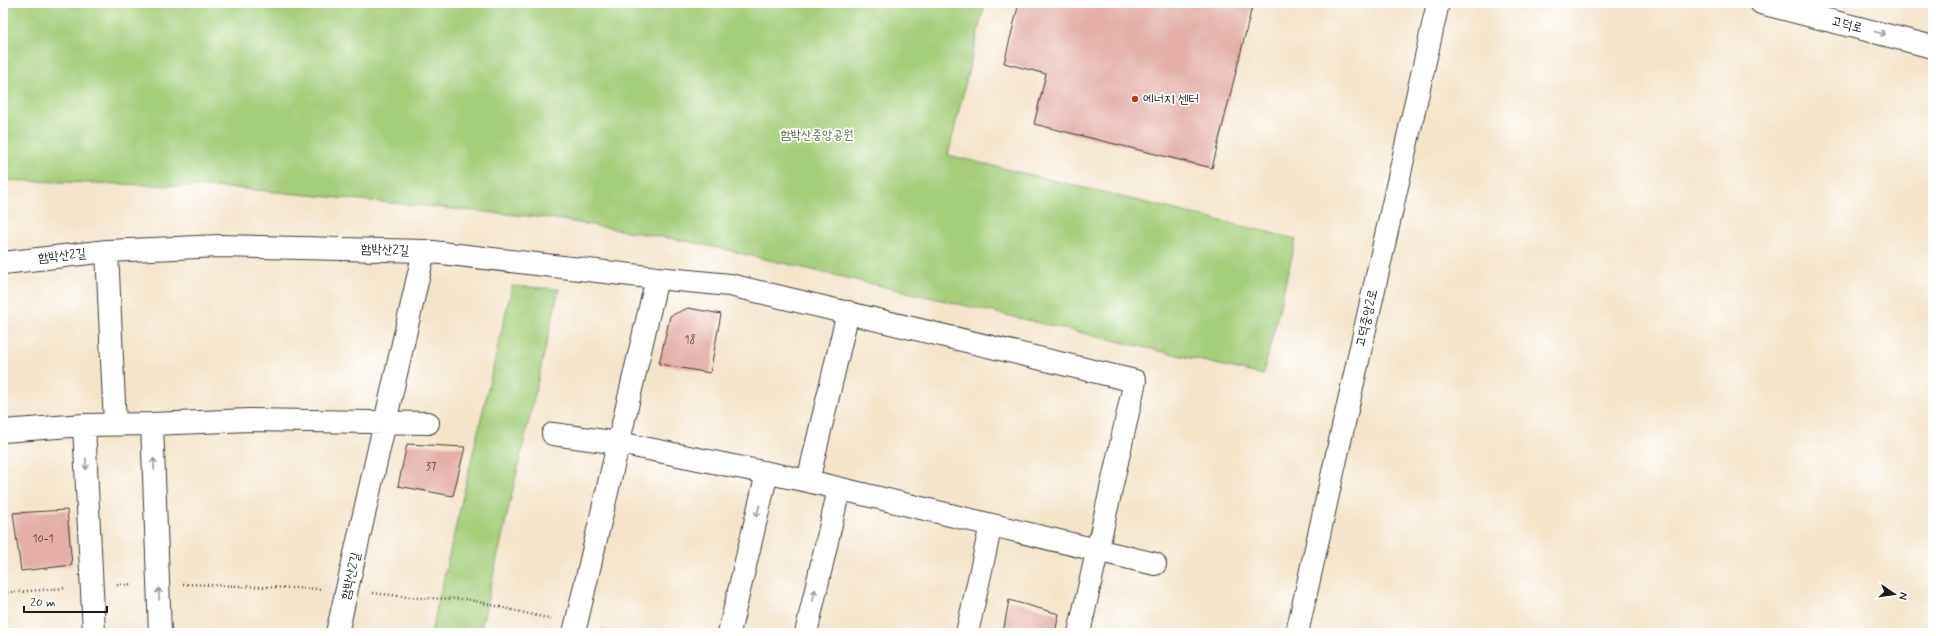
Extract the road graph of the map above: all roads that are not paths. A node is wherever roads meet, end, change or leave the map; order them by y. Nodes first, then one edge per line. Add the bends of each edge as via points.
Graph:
1 (1438, 3) edge
2 (1761, 3) edge
3 (1933, 47) edge
4 (107, 251) junction
5 (424, 251) junction
6 (3, 263) edge
7 (657, 278) junction
8 (848, 312) junction
9 (385, 422) junction
10 (428, 422) dead end
11 (115, 424) junction
12 (152, 424) junction
13 (84, 425) junction
14 (3, 431) edge
15 (553, 434) dead end
16 (619, 443) junction
17 (767, 473) junction
18 (808, 481) junction
19 (839, 489) junction
20 (991, 525) junction
21 (1097, 550) junction
22 (1155, 564) dead end
23 (575, 629) edge
24 (94, 633) edge
25 (160, 633) edge
26 (337, 633) edge
27 (729, 633) edge
28 (806, 633) edge
29 (967, 633) edge
30 (1079, 633) edge
31 (1297, 633) edge

1 - 31 street, 고덕중앙2로
2 -> 3 street, 고덕로
4 - 5 street, 함박산2길 via 220,246
4 - 6 street, 함박산2길
4 - 11 street
5 - 7 street
5 - 9 street, 함박산2길
7 - 8 street via 730,285
7 - 16 street
8 - 18 street
8 - 21 street via 1135,381
9 - 10 street
9 - 12 street via 250,420
9 - 26 street, 함박산2길
11 - 12 street
11 - 13 street
25 -> 12 street
13 - 14 street
13 -> 24 street
15 - 16 street
16 - 17 street
16 - 23 street
17 - 18 street
17 -> 27 street
18 - 19 street
19 - 20 street
28 -> 19 street
20 - 21 street
20 - 29 street
21 - 22 street
21 - 30 street

